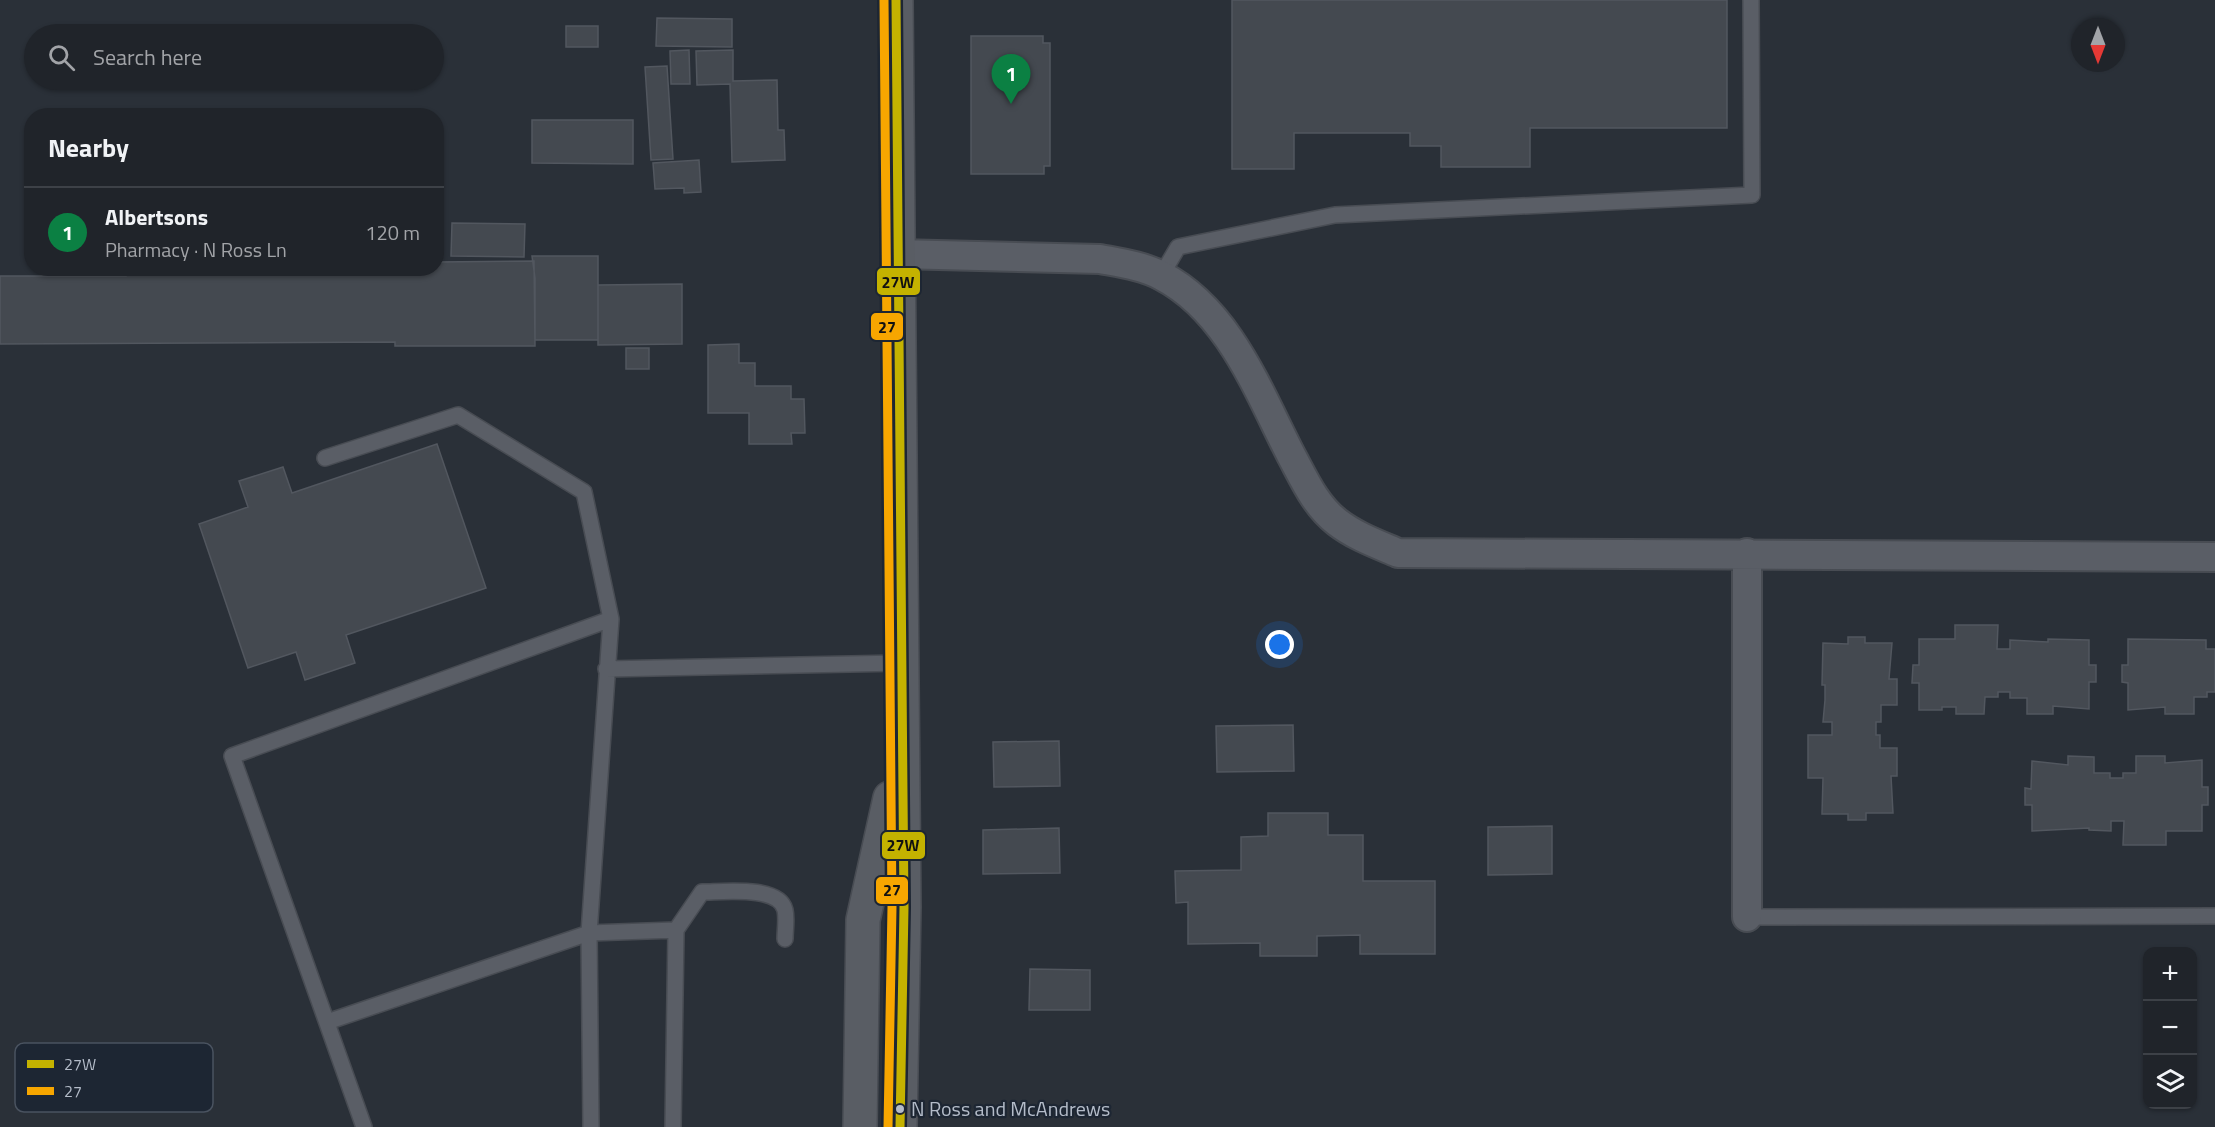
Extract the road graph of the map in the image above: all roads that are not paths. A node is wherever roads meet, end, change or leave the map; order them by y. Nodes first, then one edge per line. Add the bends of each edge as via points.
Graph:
1 (896, 0) edge
2 (1751, 0) edge
3 (898, 254) junction
4 (1161, 276) junction
5 (325, 458) dead end
6 (1747, 553) junction
7 (2215, 556) edge
8 (611, 619) junction
9 (902, 663) junction
10 (606, 669) junction
11 (902, 741) junction
12 (2215, 916) edge
13 (1747, 917) joint
14 (676, 930) junction
15 (589, 933) junction
16 (785, 939) dead end
17 (327, 1022) junction
18 (364, 1127) edge
19 (591, 1127) edge
20 (673, 1127) edge
21 (860, 1127) edge
22 (900, 1127) edge

1 - 3 main road
2 - 4 lane via 1752,195 1335,215 1178,247
3 - 4 street via 1100,259
3 - 9 main road
4 - 6 street via 1214,317 1313,496 1336,522 1367,540 1398,553 1436,555
5 - 8 lane via 458,416 584,492
6 - 7 street
6 - 13 street
8 - 10 lane
8 - 17 lane via 232,756
9 - 10 lane
9 - 11 main road
10 - 15 lane
11 - 21 main road via 863,920
11 - 22 main road
12 - 13 lane
14 - 15 lane
14 - 16 lane via 702,892 762,893 775,897 785,909
14 - 20 lane
15 - 17 lane
15 - 19 lane
17 - 18 lane

